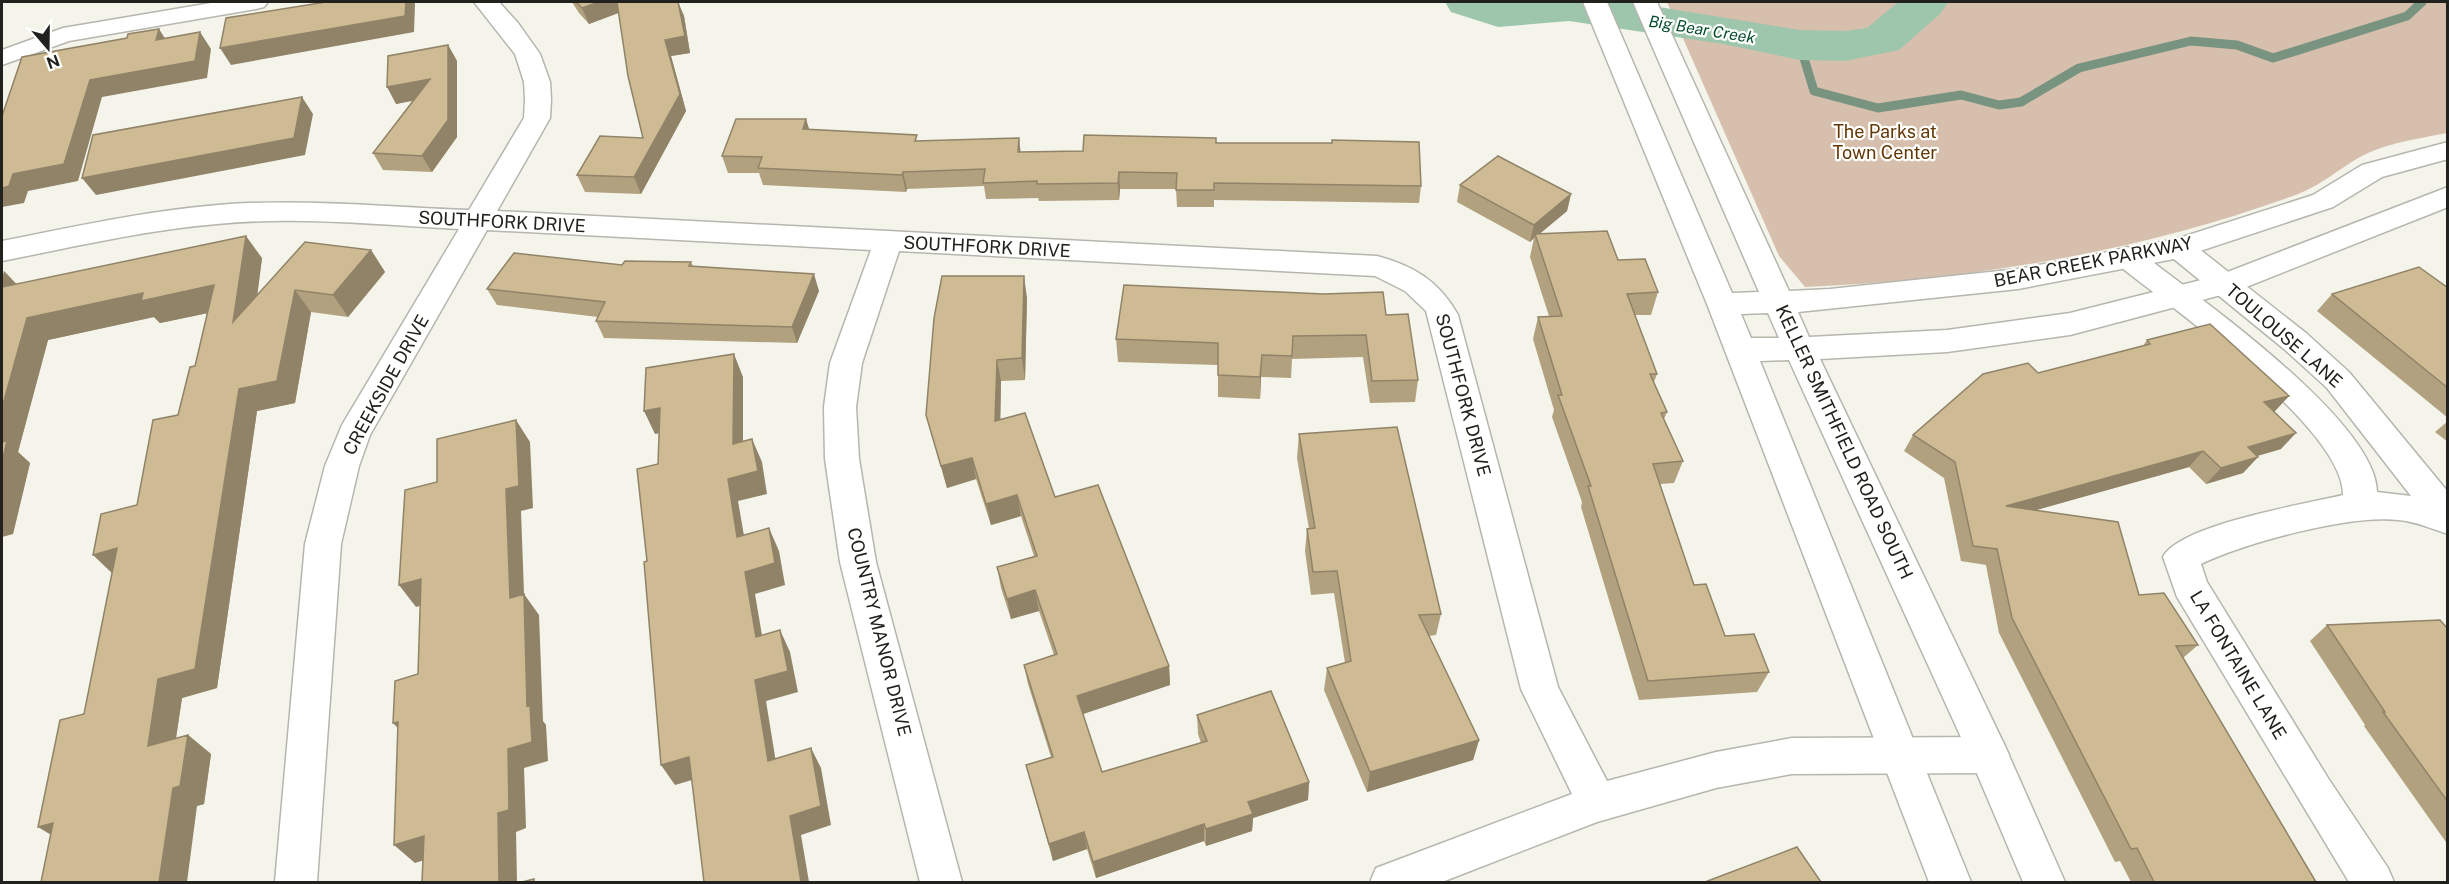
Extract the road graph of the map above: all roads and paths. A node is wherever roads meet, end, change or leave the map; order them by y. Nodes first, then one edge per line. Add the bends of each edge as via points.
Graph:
1 (256, 2) edge
2 (486, 2) edge
3 (1594, 2) edge
4 (1645, 2) edge
5 (2, 58) edge
6 (2448, 150) edge
7 (2448, 196) edge
8 (481, 220) junction
9 (888, 242) junction
10 (2179, 248) junction
11 (2, 251) edge
12 (2127, 257) junction
13 (2225, 284) junction
14 (2177, 298) junction
15 (1779, 302) junction
16 (1722, 304) junction
17 (1800, 348) junction
18 (1740, 350) junction
19 (2360, 505) junction
20 (2448, 519) edge
21 (1900, 754) junction
22 (1989, 754) junction
23 (1597, 803) junction
24 (296, 882) edge
25 (941, 882) edge
26 (1391, 882) edge
27 (1950, 882) edge
28 (2044, 882) edge
29 (2373, 882) edge

1 - 5 street via 63,35
2 - 8 street, CREEKSIDE DRIVE via 518,36 538,79 540,94 537,118
3 - 16 street
4 - 15 street, KELLER SMITHFIELD ROAD SOUTH
6 - 10 street, BEAR CREEK PARKWAY via 2372,171 2323,201
7 - 13 street
8 - 9 street, SOUTHFORK DRIVE
8 - 11 street, SOUTHFORK DRIVE via 272,212 219,214 160,221
8 - 24 street, CREEKSIDE DRIVE via 354,434 342,466 323,544
9 - 23 street, SOUTHFORK DRIVE via 1377,266 1403,274 1424,289 1443,315 1540,689
9 - 25 street, COUNTRY MANOR DRIVE via 846,363 840,407 842,459 858,562
10 - 12 street, BEAR CREEK PARKWAY
10 - 13 street, TOULOUSE LANE
12 - 14 street, TOULOUSE LANE
12 - 15 street, BEAR CREEK PARKWAY via 2018,279
13 - 14 street
13 - 20 street, TOULOUSE LANE via 2338,380
14 - 17 street via 2070,324 1947,341
14 - 19 street, TOULOUSE LANE via 2268,369 2316,414 2347,455 2360,486
15 - 16 street, BEAR CREEK PARKWAY
15 - 17 street, KELLER SMITHFIELD ROAD SOUTH
16 - 18 street
17 - 18 street
17 - 22 street, KELLER SMITHFIELD ROAD SOUTH
18 - 21 street
19 - 20 street, LA FONTAINE LANE via 2400,506
19 - 29 street, LA FONTAINE LANE via 2219,539 2181,557 2190,586
21 - 22 street
21 - 23 street via 1792,756 1716,770
21 - 27 street
22 - 28 street, KELLER SMITHFIELD ROAD SOUTH
23 - 26 street

